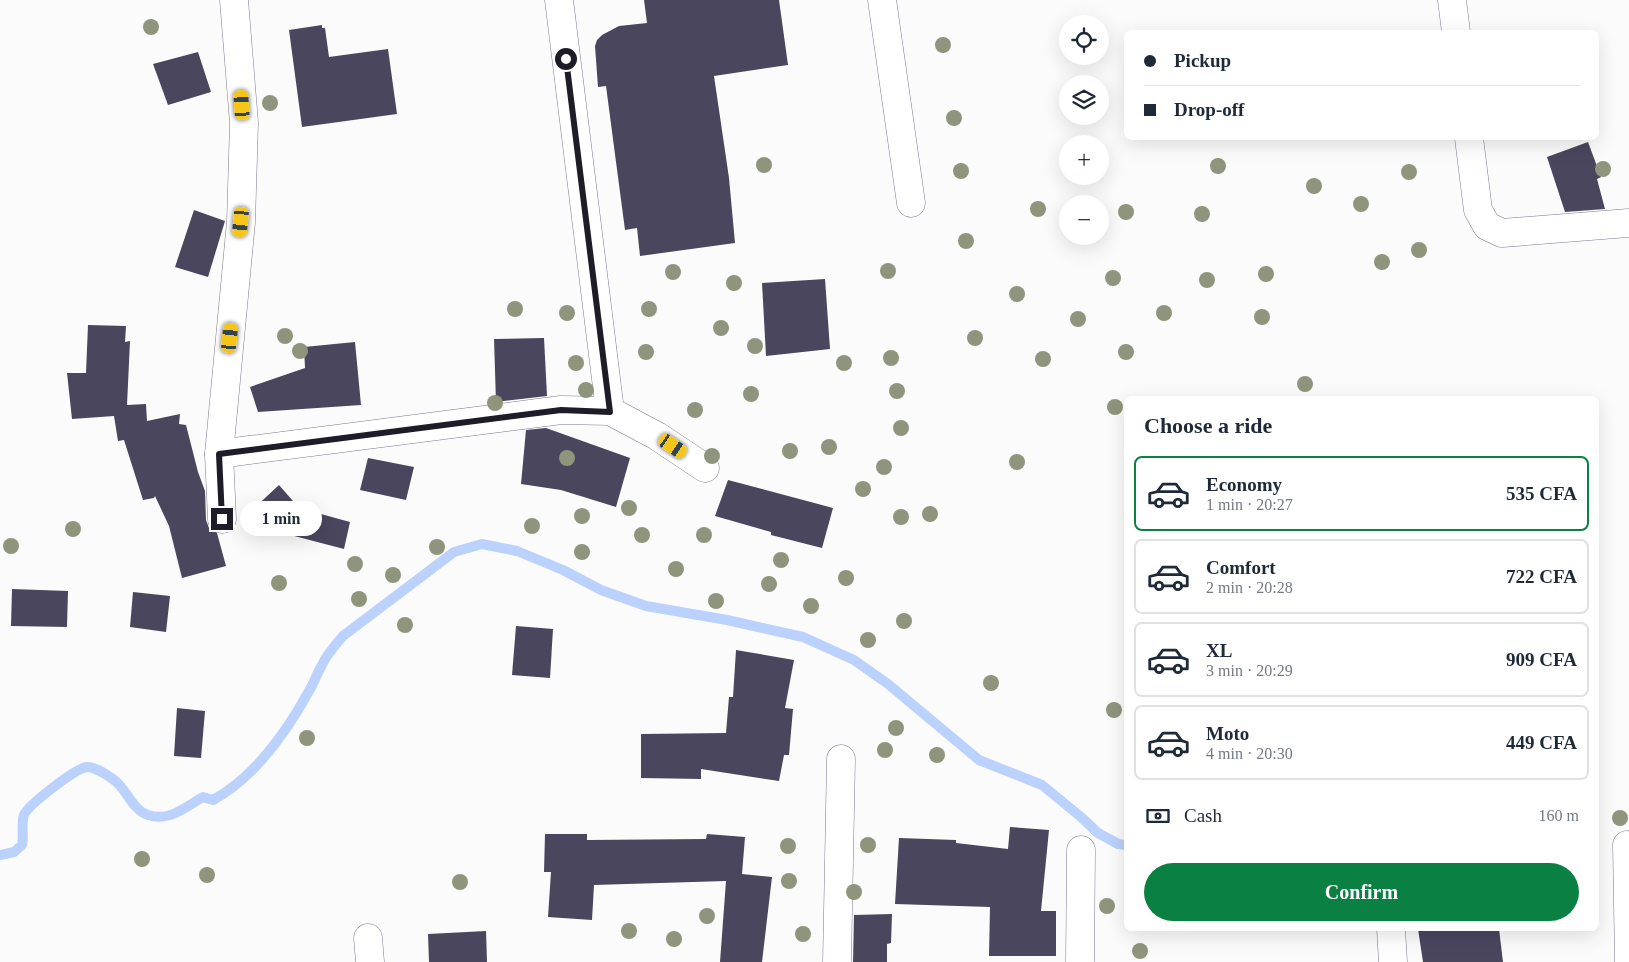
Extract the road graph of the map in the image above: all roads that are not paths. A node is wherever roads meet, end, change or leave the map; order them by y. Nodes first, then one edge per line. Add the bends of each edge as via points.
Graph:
1 (234, 0) edge
2 (559, 0) edge
3 (882, 0) edge
4 (1452, 0) edge
5 (1456, 30) edge
6 (1469, 140) edge
7 (911, 203) dead end
8 (1629, 223) edge
9 (610, 412) junction
10 (219, 454) junction
11 (705, 468) dead end
12 (222, 519) dead end
13 (841, 759) dead end
14 (1627, 845) dead end
15 (1081, 850) dead end
16 (1392, 931) edge
17 (837, 962) edge
18 (1080, 962) edge
19 (1393, 962) edge
20 (1629, 962) edge

1 - 10 street via 244,123 241,222
2 - 9 street
3 - 7 street
4 - 5 street
6 - 8 street via 1478,210 1487,226 1502,233
9 - 10 street via 561,410
9 - 11 street via 657,436
10 - 12 street
13 - 17 street
14 - 20 street
15 - 18 street
16 - 19 street

